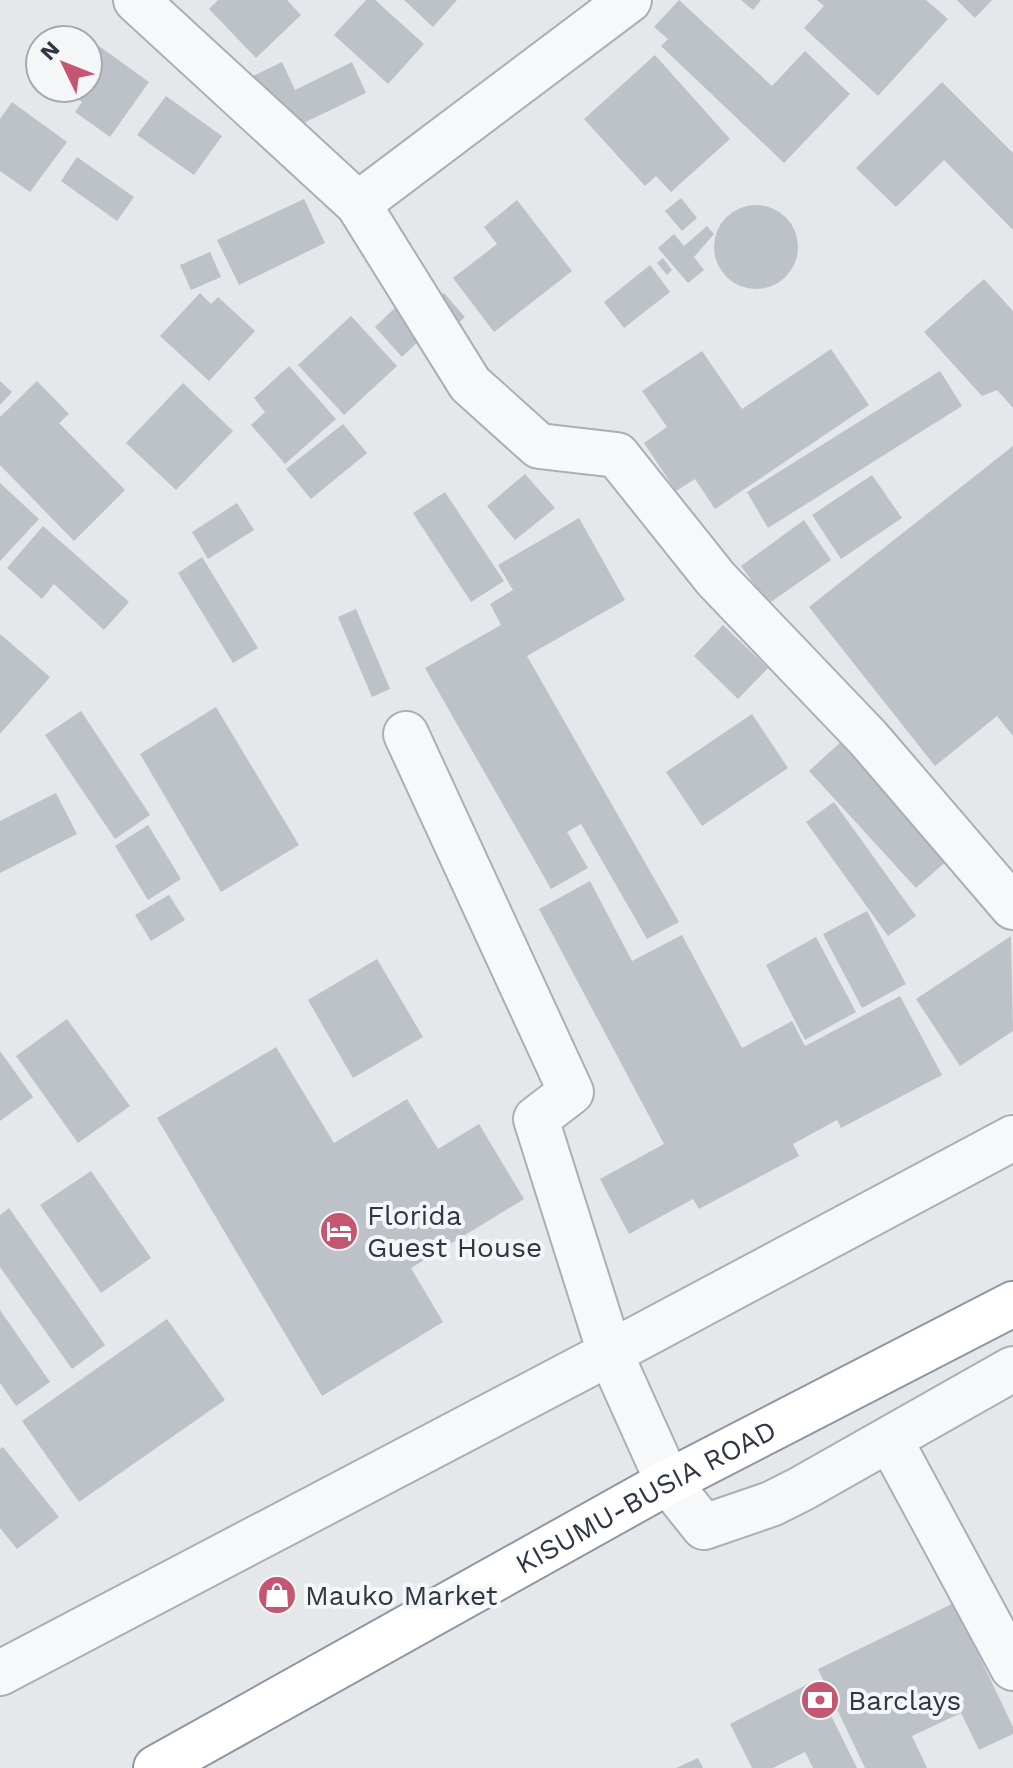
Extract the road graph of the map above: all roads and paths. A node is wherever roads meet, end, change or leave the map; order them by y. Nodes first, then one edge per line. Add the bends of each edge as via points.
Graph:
1 (136, 0) edge
2 (629, 0) edge
3 (358, 204) junction
4 (406, 734) dead end
5 (1013, 907) edge
6 (1013, 1138) edge
7 (1013, 1304) edge
8 (610, 1353) junction
9 (1013, 1369) edge
10 (890, 1440) junction
11 (668, 1482) junction
12 (1013, 1668) edge
13 (0, 1673) edge
14 (156, 1768) edge

1 - 3 street
2 - 3 street
3 - 5 street via 470,384 539,446 617,455 716,579 868,738
4 - 8 street via 571,1092 536,1119
6 - 8 street
7 - 11 highway, KISUMU-BUSIA ROAD
8 - 11 street
8 - 13 street
9 - 10 street
10 - 11 street via 771,1504 704,1527
10 - 12 street
11 - 14 highway, KISUMU-BUSIA ROAD

